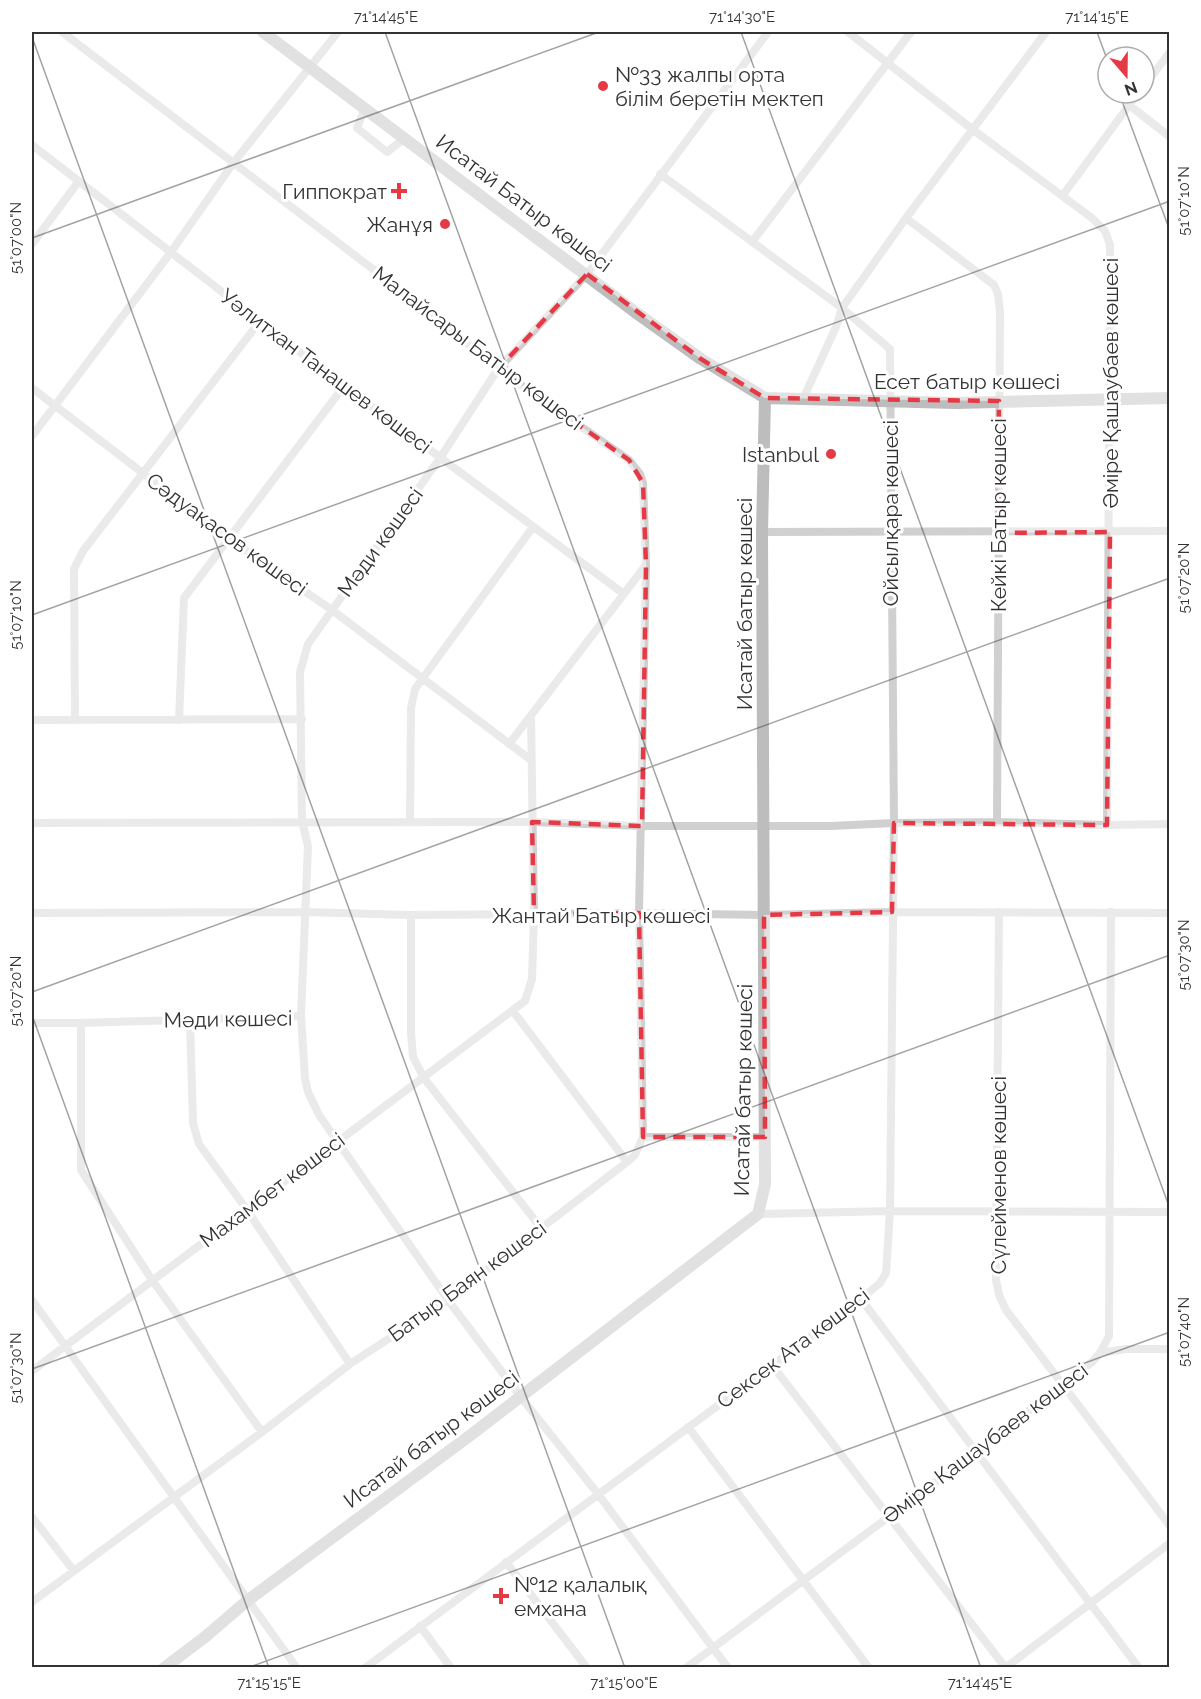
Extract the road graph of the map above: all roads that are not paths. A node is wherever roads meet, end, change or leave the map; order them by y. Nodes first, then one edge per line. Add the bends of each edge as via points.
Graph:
1 (62, 32) edge
2 (263, 32) edge
3 (338, 32) edge
4 (768, 32) edge
5 (848, 32) edge
6 (911, 32) edge
7 (1046, 32) edge
8 (1170, 52) edge
9 (887, 63) junction
10 (310, 67) junction
11 (1156, 70) edge
12 (1129, 105) joint
13 (365, 108) junction
14 (972, 129) junction
15 (1170, 136) edge
16 (405, 138) junction
17 (32, 145) edge
18 (234, 162) junction
19 (660, 174) junction
20 (79, 181) junction
21 (1063, 195) junction
22 (906, 218) junction
23 (752, 242) junction
24 (32, 244) edge
25 (171, 252) junction
26 (587, 274) junction
27 (842, 308) junction
28 (260, 321) junction
29 (498, 369) junction
30 (344, 386) junction
31 (32, 388) edge
32 (765, 398) junction
33 (1170, 398) edge
34 (803, 399) junction
35 (1110, 399) junction
36 (999, 401) junction
37 (889, 402) junction
38 (54, 405) junction
39 (32, 436) edge
40 (440, 458) junction
41 (142, 473) junction
42 (533, 527) junction
43 (1170, 531) edge
44 (762, 532) junction
45 (890, 532) junction
46 (1110, 532) junction
47 (998, 533) junction
48 (230, 540) junction
49 (646, 565) junction
50 (624, 594) junction
51 (332, 610) junction
52 (422, 678) junction
53 (531, 716) junction
54 (302, 719) junction
55 (32, 720) edge
56 (75, 720) junction
57 (179, 720) junction
58 (509, 744) junction
59 (531, 760) junction
60 (302, 821) junction
61 (410, 821) junction
62 (532, 822) junction
63 (894, 822) junction
64 (997, 822) junction
65 (32, 823) edge
66 (1170, 824) edge
67 (1107, 825) junction
68 (642, 826) junction
69 (764, 826) junction
70 (305, 912) junction
71 (892, 912) junction
72 (999, 912) junction
73 (1111, 912) junction
74 (32, 913) edge
75 (639, 913) junction
76 (1170, 913) edge
77 (534, 914) junction
78 (411, 915) junction
79 (764, 915) junction
80 (513, 1011) junction
81 (301, 1016) junction
82 (190, 1019) junction
83 (32, 1023) edge
84 (81, 1023) junction
85 (424, 1078) junction
86 (643, 1137) junction
87 (765, 1137) junction
88 (337, 1141) junction
89 (627, 1162) junction
90 (247, 1210) junction
91 (890, 1211) junction
92 (997, 1212) junction
93 (1110, 1212) junction
94 (1170, 1212) edge
95 (758, 1214) junction
96 (541, 1228) junction
97 (152, 1280) junction
98 (861, 1299) junction
99 (32, 1300) edge
100 (448, 1300) junction
101 (66, 1345) junction
102 (1170, 1349) edge
103 (1100, 1353) junction
104 (350, 1364) junction
105 (772, 1365) junction
106 (32, 1371) edge
107 (1063, 1384) junction
108 (520, 1396) junction
109 (688, 1427) junction
110 (262, 1432) junction
111 (976, 1451) junction
112 (598, 1494) junction
113 (174, 1496) junction
114 (889, 1516) junction
115 (32, 1517) edge
116 (1170, 1526) edge
117 (1170, 1543) edge
118 (506, 1562) junction
119 (74, 1571) junction
120 (803, 1580) junction
121 (248, 1601) junction
122 (32, 1602) edge
123 (1090, 1603) junction
124 (420, 1626) junction
125 (713, 1647) junction
126 (1005, 1667) edge
127 (165, 1668) edge
128 (297, 1668) edge
129 (365, 1668) edge
130 (451, 1668) edge
131 (587, 1668) edge
132 (686, 1668) edge
133 (728, 1668) edge
134 (869, 1668) edge
135 (1139, 1668) edge

1 - 18 street, Малайсары Батыр көшесі
2 - 10 street, Исатай Батыр көшесі
3 - 10 street
4 - 19 street, Мәди көшесі
5 - 9 street, Әміре Қашаубаев көшесі
6 - 9 street
7 - 14 street
8 - 11 street
9 - 14 street, Әміре Қашаубаев көшесі
9 - 23 street
10 - 13 street, Исатай Батыр көшесі
10 - 18 street
12 - 15 street
12 - 21 street
13 - 16 street, Исатай Батыр көшесі
13 - 16 street via 357,128 387,152
14 - 21 street, Әміре Қашаубаев көшесі
14 - 22 street
16 - 26 street, Исатай Батыр көшесі
17 - 20 street, Уәлитхан Танашев көшесі
18 - 25 street
18 - 29 street, Малайсары Батыр көшесі
19 - 23 street, Ойсылқара көшесі
19 - 26 street, Мәди көшесі
20 - 24 street
20 - 25 street, Уәлитхан Танашев көшесі
21 - 35 street, Әміре Қашаубаев көшесі via 1105,231 1110,245
22 - 27 street
22 - 36 street, Кейкі Батыр көшесі via 994,285 1000,312
23 - 27 street, Ойсылқара көшесі
25 - 28 street, Уәлитхан Танашев көшесі
25 - 38 street
26 - 29 street, Мәди көшесі
26 - 32 street, Исатай Батыр көшесі via 701,359
27 - 34 street
27 - 37 street, Ойсылқара көшесі via 890,349
28 - 30 street, Уәлитхан Танашев көшесі
28 - 41 street
29 - 40 street, Мәди көшесі
29 - 49 street, Малайсары Батыр көшесі via 635,467 643,483
30 - 40 street, Уәлитхан Танашев көшесі
30 - 48 street
31 - 38 street, Сәдуақасов көшесі
32 - 34 street, Есет батыр көшесі
32 - 44 street, Исатай батыр көшесі
33 - 35 street, Есет батыр көшесі
34 - 37 street, Есет батыр көшесі
35 - 36 street, Есет батыр көшесі
35 - 46 street, Әміре Қашаубаев көшесі
36 - 37 street, Есет батыр көшесі
36 - 47 street, Кейкі Батыр көшесі
37 - 45 street, Ойсылқара көшесі
38 - 39 street
38 - 41 street, Сәдуақасов көшесі
40 - 42 street, Уәлитхан Танашев көшесі
40 - 51 street, Мәди көшесі
41 - 48 street, Сәдуақасов көшесі
41 - 56 street via 83,551 74,569
42 - 50 street, Уәлитхан Танашев көшесі
42 - 52 street
43 - 46 street
44 - 45 street
44 - 69 street, Исатай батыр көшесі
45 - 47 street
45 - 63 street, Ойсылқара көшесі
46 - 47 street
46 - 67 street, Әміре Қашаубаев көшесі
47 - 64 street, Кейкі Батыр көшесі
48 - 51 street, Сәдуақасов көшесі
48 - 57 street via 184,598
49 - 50 street
49 - 68 street, Малайсары Батыр көшесі
50 - 53 street
51 - 52 street, Сәдуақасов көшесі
51 - 54 street, Мәди көшесі via 308,644 300,672
52 - 58 street, Сәдуақасов көшесі
52 - 61 street via 411,708
53 - 58 street
53 - 59 street, Махамбет көшесі
54 - 57 street
54 - 60 street, Мәди көшесі
55 - 56 street
56 - 57 street
58 - 59 street, Сәдуақасов көшесі
59 - 62 street, Махамбет көшесі
60 - 61 street
60 - 65 street
60 - 70 street, Мәди көшесі via 308,846
61 - 62 street
62 - 68 street
62 - 77 street, Махамбет көшесі
63 - 64 street
63 - 69 street
63 - 71 street, Сексек Ата көшесі
64 - 67 street
66 - 67 street
68 - 69 street
68 - 75 street
69 - 79 street, Исатай батыр көшесі
70 - 74 street, Жантай Батыр көшесі
70 - 78 street, Жантай Батыр көшесі
70 - 81 street, Мәди көшесі
71 - 72 street, Жантай Батыр көшесі
71 - 79 street, Жантай Батыр көшесі
71 - 91 street, Сексек Ата көшесі
72 - 73 street, Жантай Батыр көшесі
72 - 92 street, Сүлейменов көшесі
73 - 76 street, Жантай Батыр көшесі
73 - 93 street, Әміре Қашаубаев көшесі
75 - 77 street, Жантай Батыр көшесі
75 - 79 street, Жантай Батыр көшесі
75 - 86 street
77 - 78 street, Жантай Батыр көшесі
77 - 80 street, Махамбет көшесі via 532,979 525,1001
78 - 85 street via 411,1041 413,1057
79 - 87 street, Исатай батыр көшесі
80 - 85 street, Махамбет көшесі
80 - 89 street
81 - 82 street, Мәди көшесі
81 - 88 street, Мәди көшесі via 304,1079 319,1115
82 - 84 street, Мәди көшесі
82 - 90 street via 193,1122 199,1144
83 - 84 street, Мәди көшесі
84 - 97 street via 81,1170
85 - 88 street, Махамбет көшесі
85 - 96 street
86 - 87 street
86 - 89 street, Батыр Баян көшесі
87 - 95 street, Исатай батыр көшесі via 765,1184
88 - 90 street, Махамбет көшесі
88 - 100 street, Мәди көшесі
89 - 96 street, Батыр Баян көшесі
90 - 97 street, Махамбет көшесі
90 - 104 street
91 - 92 street
91 - 95 street
91 - 98 street, Сексек Ата көшесі via 886,1273
92 - 93 street
92 - 107 street, Сүлейменов көшесі via 999,1295 1006,1310
93 - 94 street
93 - 103 street, Әміре Қашаубаев көшесі via 1109,1336
95 - 108 street, Исатай батыр көшесі
96 - 100 street, Батыр Баян көшесі
97 - 101 street, Махамбет көшесі
97 - 110 street
98 - 105 street, Сексек Ата көшесі
98 - 111 street
99 - 101 street
100 - 104 street, Батыр Баян көшесі
100 - 108 street, Мәди көшесі
101 - 106 street, Махамбет көшесі
101 - 113 street
102 - 103 street
103 - 107 street, Әміре Қашаубаев көшесі
104 - 110 street, Батыр Баян көшесі
105 - 109 street, Сексек Ата көшесі
105 - 114 street
107 - 111 street, Әміре Қашаубаев көшесі
107 - 116 street, Сүлейменов көшесі
108 - 112 street, Мәди көшесі
108 - 121 street, Исатай батыр көшесі
109 - 112 street, Сексек Ата көшесі
109 - 120 street
110 - 113 street, Батыр Баян көшесі
111 - 114 street, Әміре Қашаубаев көшесі
111 - 123 street
112 - 118 street, Сексек Ата көшесі
112 - 125 street, Мәди көшесі
113 - 119 street, Батыр Баян көшесі
113 - 121 street
114 - 120 street, Әміре Қашаубаев көшесі
114 - 126 street
115 - 119 street
117 - 123 street
118 - 124 street, Сексек Ата көшесі
118 - 131 street
119 - 122 street, Батыр Баян көшесі
120 - 125 street, Әміре Қашаубаев көшесі
120 - 134 street
121 - 127 street, Исатай батыр көшесі
121 - 128 street
123 - 126 street
123 - 135 street
124 - 129 street, Сексек Ата көшесі
124 - 130 street
125 - 132 street, Әміре Қашаубаев көшесі
125 - 133 street, Мәди көшесі

